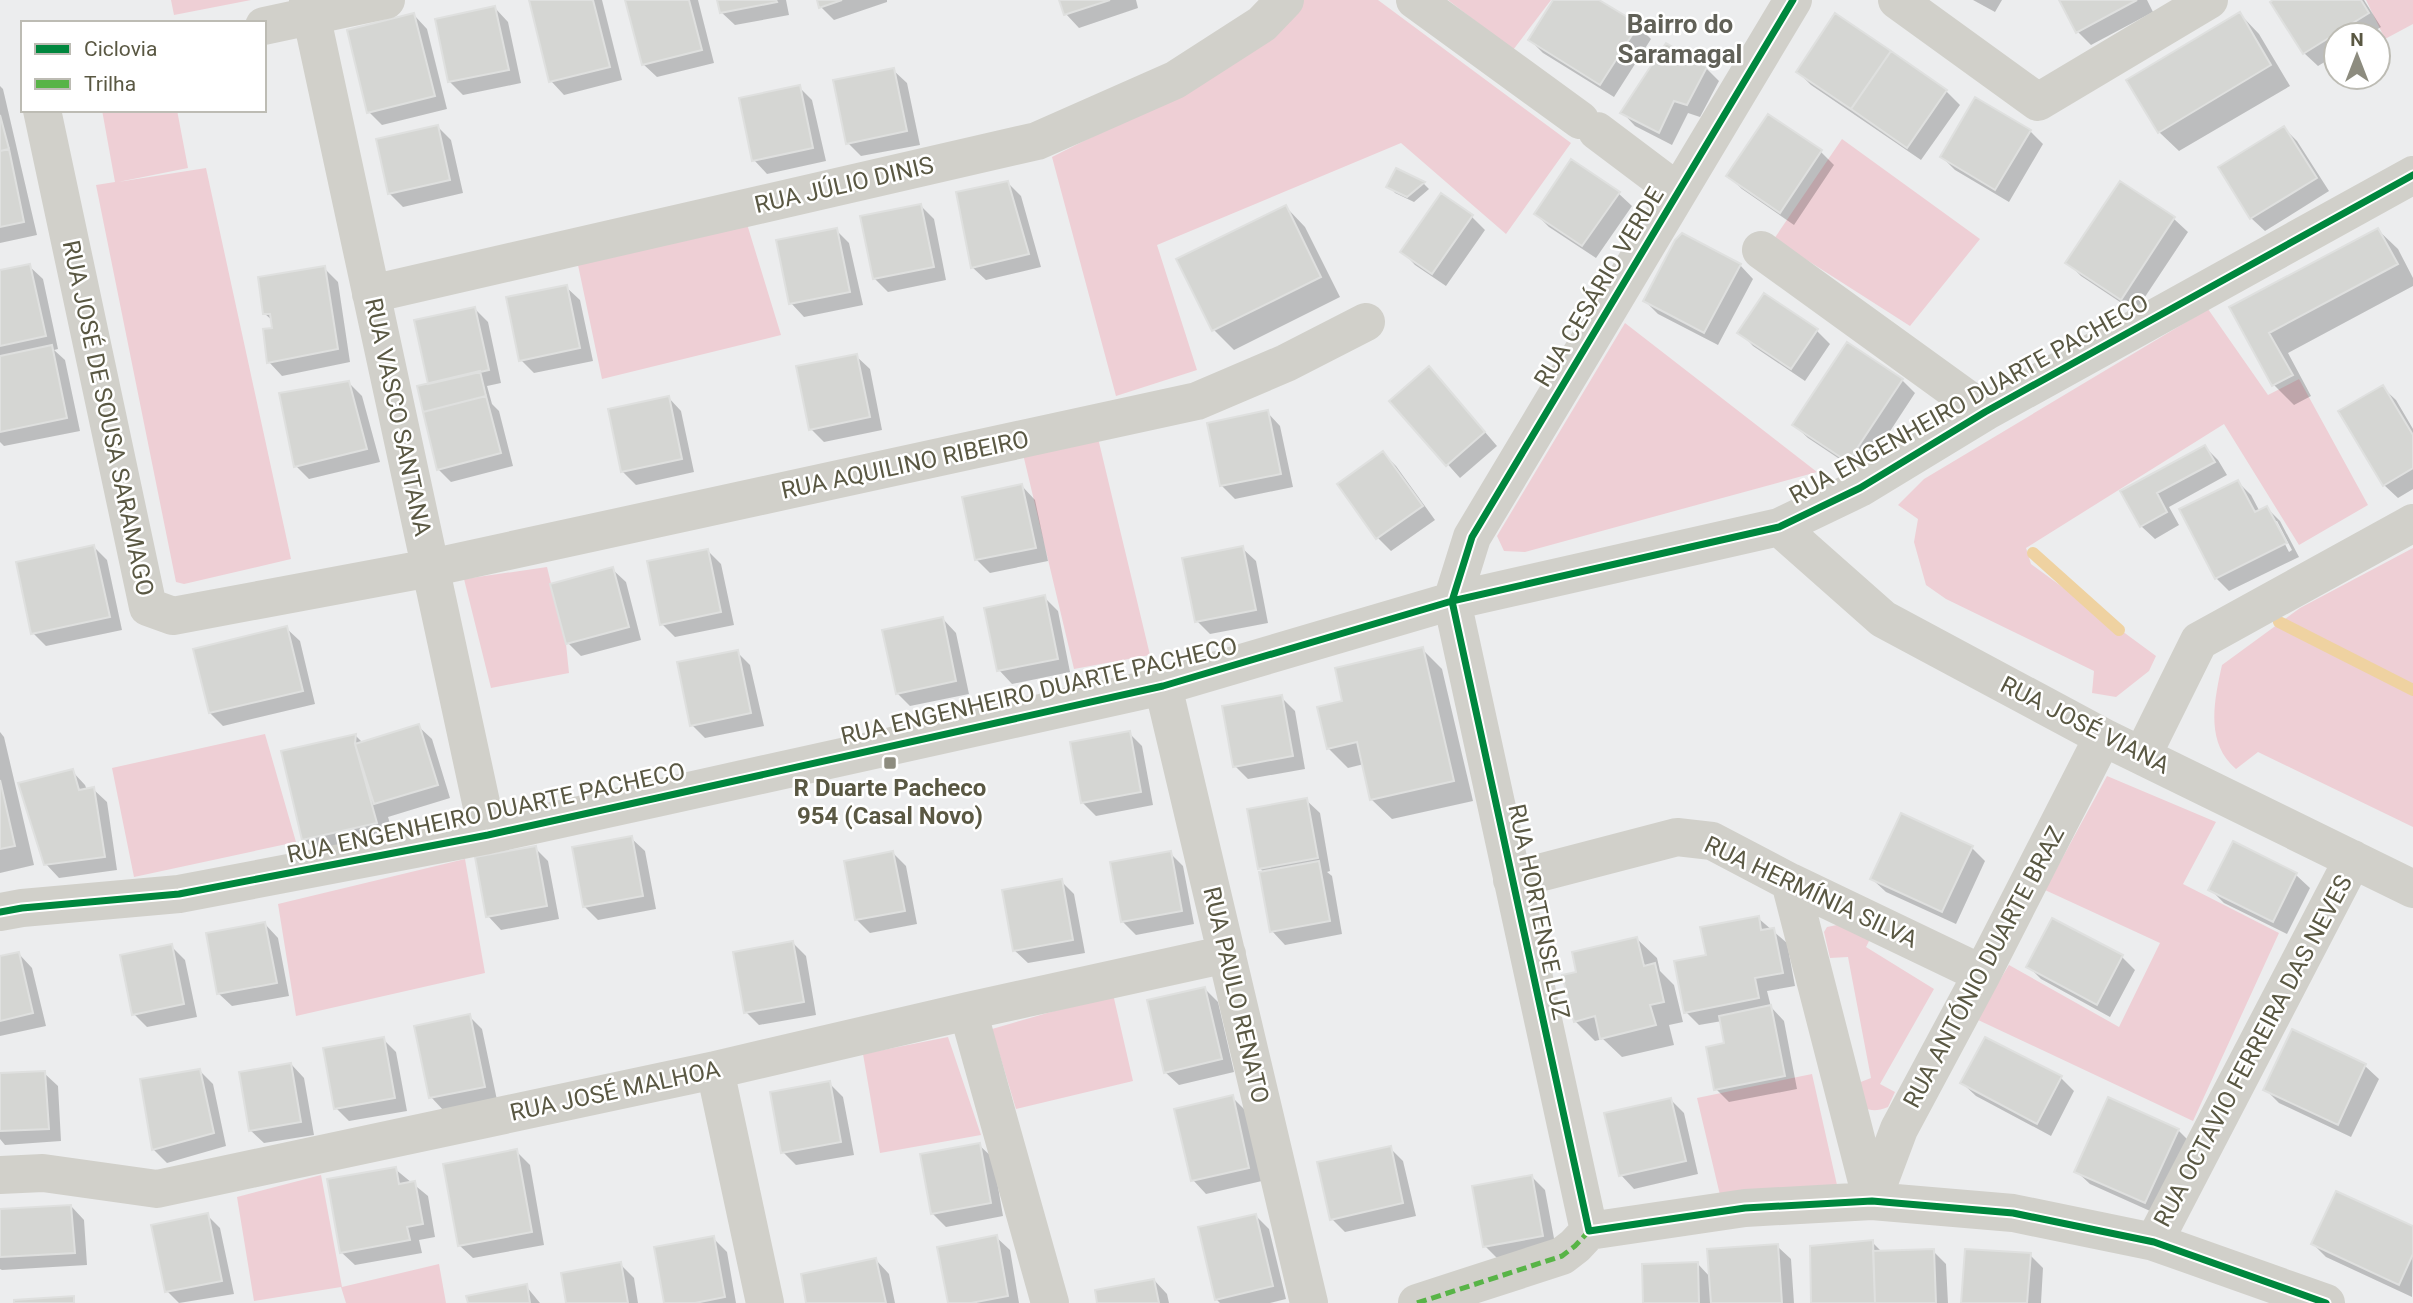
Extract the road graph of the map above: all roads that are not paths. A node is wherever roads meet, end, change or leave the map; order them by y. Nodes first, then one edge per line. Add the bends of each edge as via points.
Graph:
1 (386, 0) edge
2 (1285, 0) edge
3 (1415, 0) edge
4 (1793, 0) edge
5 (1897, 0) edge
6 (2209, 0) edge
7 (310, 8) edge
8 (266, 25) edge
9 (42, 112) edge
10 (2413, 175) edge
11 (1678, 192) junction
12 (1761, 250) dead end
13 (371, 294) junction
14 (1366, 322) dead end
15 (1985, 412) junction
16 (2413, 523) edge
17 (1779, 527) junction
18 (430, 568) junction
19 (1452, 601) junction
20 (1163, 686) junction
21 (2103, 737) junction
22 (2143, 756) junction
23 (488, 835) junction
24 (2353, 859) junction
25 (1512, 880) junction
26 (1790, 882) junction
27 (2413, 889) edge
28 (0, 912) edge
29 (1227, 954) junction
30 (1982, 974) junction
31 (968, 1011) junction
32 (715, 1070) junction
33 (0, 1175) edge
34 (1872, 1201) junction
35 (1588, 1231) junction
36 (2154, 1242) junction
37 (765, 1303) edge
38 (1050, 1303) edge
39 (1309, 1303) edge
40 (1417, 1303) edge
41 (2326, 1303) edge

1 - 7 street
2 - 13 street, RUA JÚLIO DINIS via 1262,24 1175,80 1037,141
3 - 11 street
4 - 11 street, RUA CESÁRIO VERDE
5 - 6 street via 2038,102
7 - 8 street
7 - 13 street, RUA VASCO SANTANA
9 - 18 street, RUA JOSÉ DE SOUSA SARAMAGO via 148,607 173,616
10 - 15 street, RUA ENGENHEIRO DUARTE PACHECO
11 - 19 street, RUA CESÁRIO VERDE via 1472,537
12 - 15 street
13 - 18 street, RUA VASCO SANTANA
14 - 18 street, RUA AQUILINO RIBEIRO via 1197,401
15 - 17 street, RUA ENGENHEIRO DUARTE PACHECO via 1860,488
16 - 22 street via 2199,641
17 - 19 street, RUA ENGENHEIRO DUARTE PACHECO
17 - 21 street, RUA JOSÉ VIANA via 1882,619
18 - 23 street, RUA VASCO SANTANA
19 - 20 street, RUA ENGENHEIRO DUARTE PACHECO
19 - 25 street, RUA HORTENSE LUZ
20 - 23 street, RUA ENGENHEIRO DUARTE PACHECO
20 - 29 street, RUA PAULO RENATO
21 - 22 street, RUA JOSÉ VIANA
21 - 30 street, RUA ANTÓNIO DUARTE BRAZ
22 - 24 street, RUA JOSÉ VIANA
23 - 28 street, RUA ENGENHEIRO DUARTE PACHECO via 179,894
24 - 27 street, RUA JOSÉ VIANA
24 - 36 street, RUA OCTAVIO FERREIRA DAS NEVES
25 - 26 street, RUA HERMÍNIA SILVA via 1677,837 1696,837
25 - 35 street, RUA HORTENSE LUZ
26 - 30 street, RUA HERMÍNIA SILVA
26 - 34 street
29 - 31 street, RUA JOSÉ MALHOA
29 - 39 street, RUA PAULO RENATO
30 - 34 street, RUA ANTÓNIO DUARTE BRAZ via 1899,1129
31 - 32 street, RUA JOSÉ MALHOA
31 - 38 street
32 - 33 street, RUA JOSÉ MALHOA via 157,1189 43,1173
32 - 37 street
34 - 35 street via 1745,1208
34 - 36 street via 2014,1213
35 - 40 street via 1562,1256
36 - 41 street

